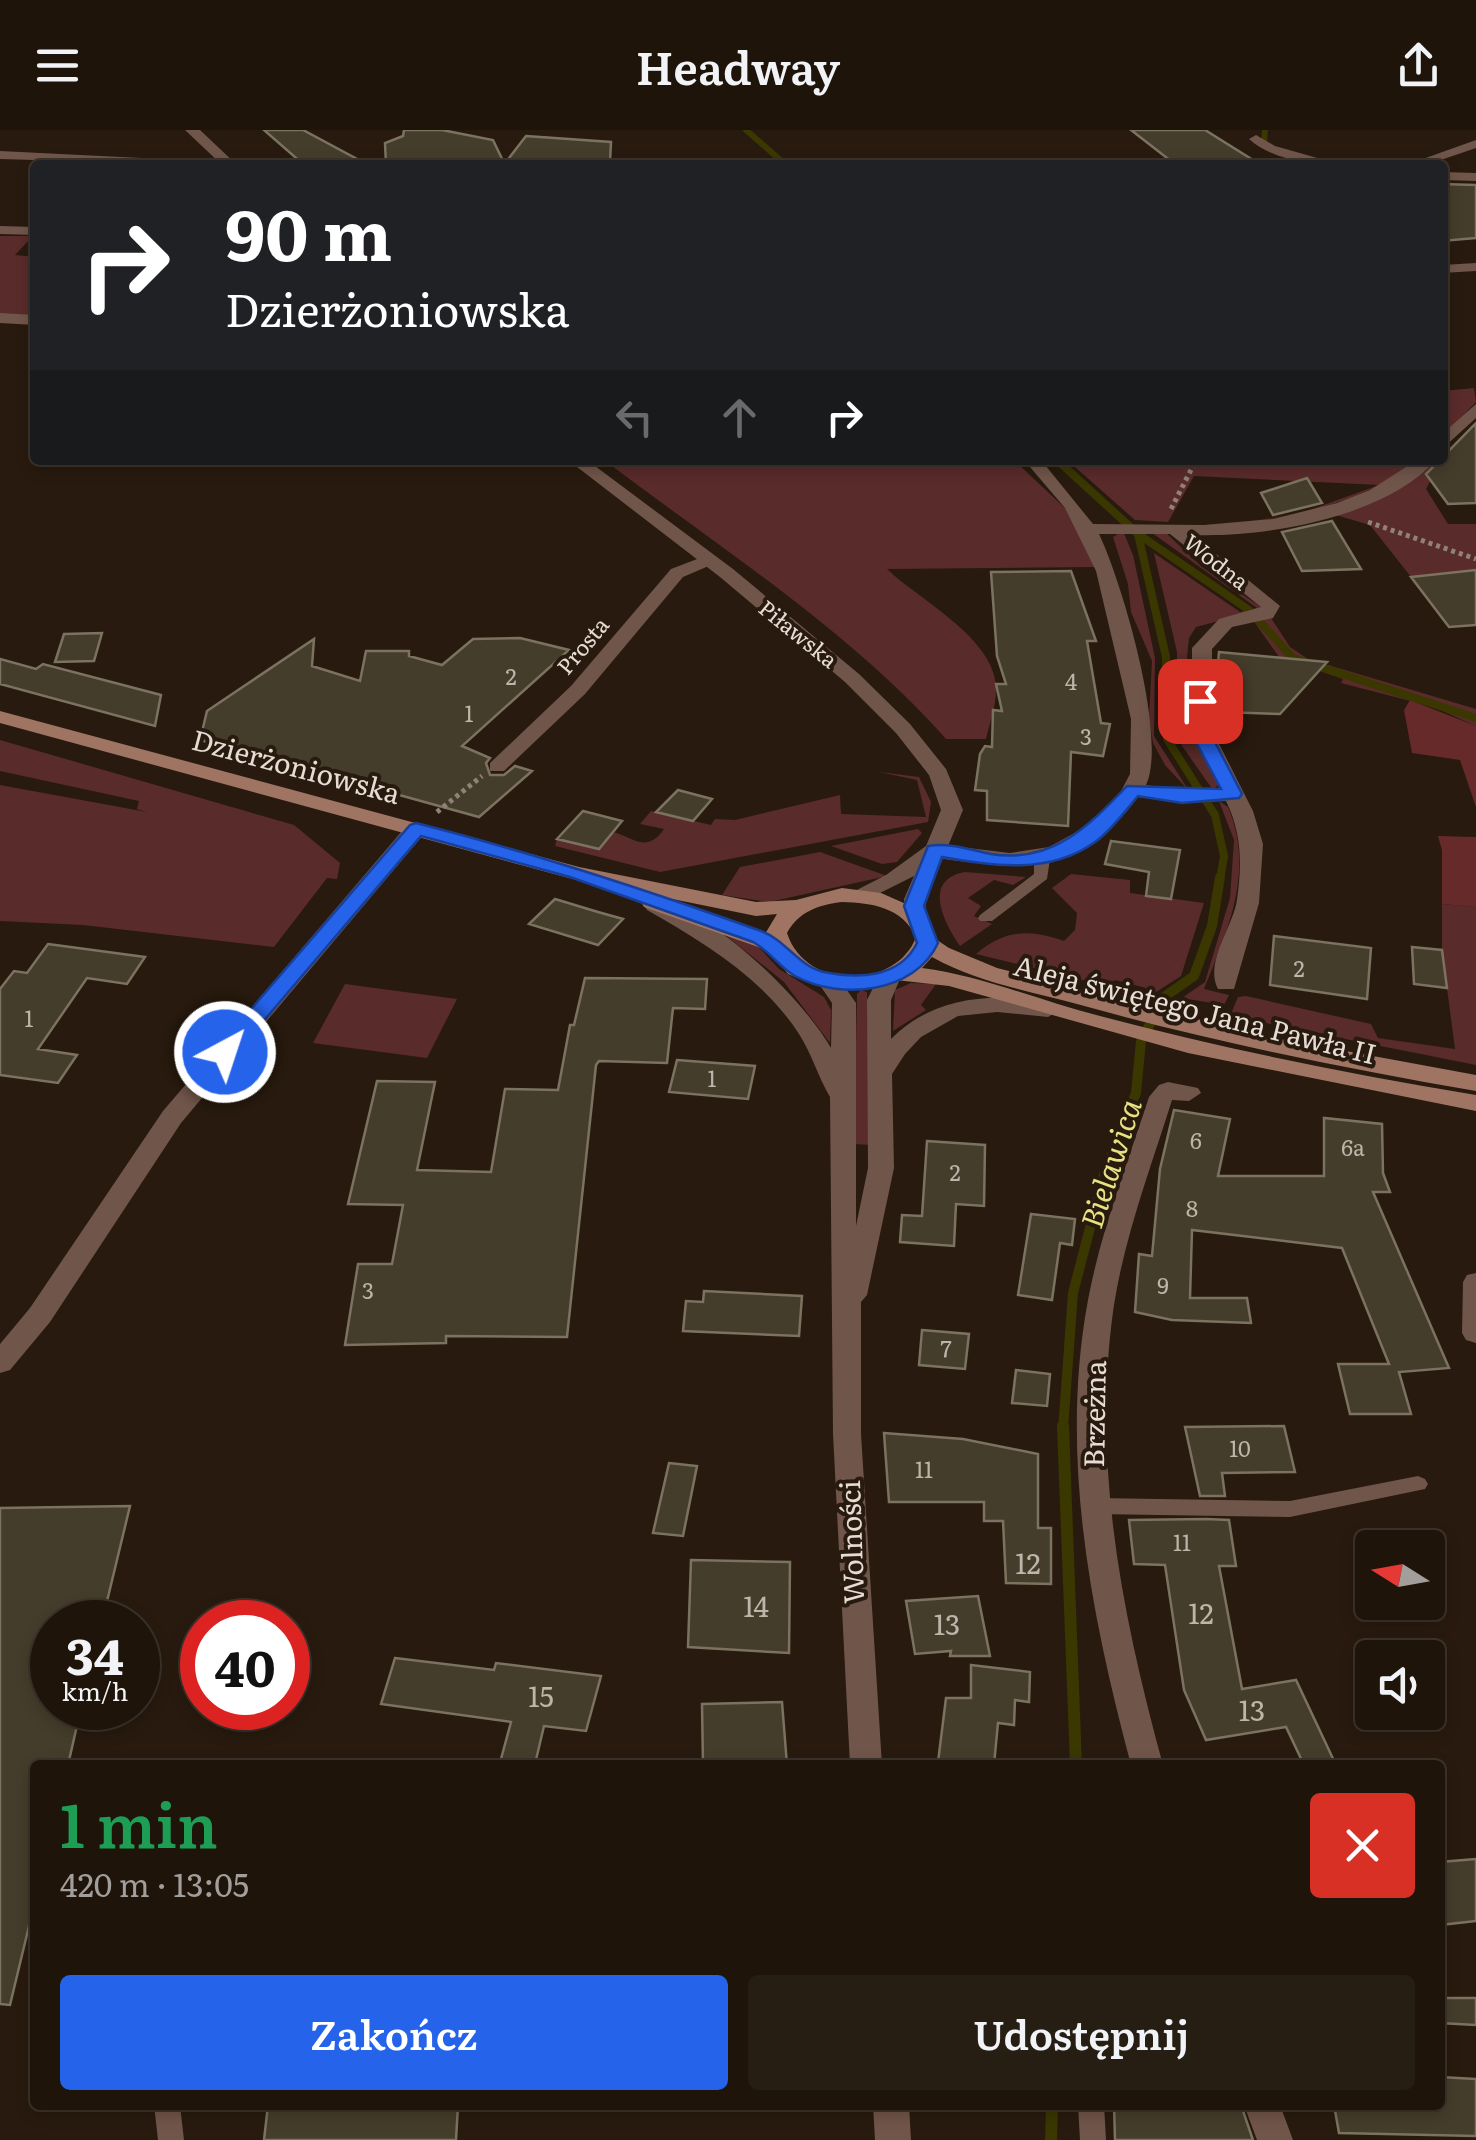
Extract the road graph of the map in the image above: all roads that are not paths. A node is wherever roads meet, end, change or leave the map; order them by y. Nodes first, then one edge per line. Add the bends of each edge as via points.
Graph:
1 (192, 130) edge
2 (1256, 139) dead end
3 (1476, 144) edge
4 (0, 155) edge
5 (102, 160) edge
6 (224, 160) edge
7 (1314, 160) edge
8 (1429, 160) edge
9 (1448, 176) edge
10 (1476, 177) edge
11 (0, 230) edge
12 (30, 231) edge
13 (1476, 266) edge
14 (1449, 268) edge
15 (1469, 283) dead end
16 (0, 318) edge
17 (30, 320) edge
18 (1476, 410) edge
19 (1448, 438) edge
20 (582, 465) edge
21 (1036, 465) edge
22 (1421, 465) edge
23 (1160, 528) junction
24 (1090, 529) junction
25 (705, 561) junction
26 (0, 717) edge
27 (498, 766) road end
28 (1134, 790) junction
29 (1214, 795) junction
30 (424, 822) junction
31 (935, 850) junction
32 (1042, 859) junction
33 (577, 873) junction
34 (858, 895) junction
35 (646, 900) junction
36 (800, 906) junction
37 (916, 918) junction
38 (986, 918) dead end
39 (928, 943) junction
40 (777, 946) junction
41 (894, 976) junction
42 (829, 981) junction
43 (1226, 984) dead end
44 (1048, 1010) junction
45 (1124, 1019) junction
46 (1178, 1033) junction
47 (881, 1072) junction
48 (1476, 1083) edge
49 (1189, 1094) dead end
50 (842, 1102) junction
51 (1476, 1104) edge
52 (1476, 1282) edge
53 (848, 1319) junction
54 (1476, 1333) edge
55 (0, 1363) edge
56 (1418, 1484) dead end
57 (1095, 1506) junction
58 (866, 1760) edge
59 (1145, 1760) edge
60 (168, 2110) edge
61 (891, 2110) edge
62 (1091, 2110) edge
63 (1264, 2110) edge
64 (172, 2140) edge
65 (892, 2140) edge
66 (1093, 2140) edge
67 (1275, 2140) edge

1 - 6 street
2 - 7 street
3 - 8 street
4 - 5 street
9 - 10 street
11 - 12 street
13 - 14 street
14 - 15 street
16 - 17 street
18 - 19 street
20 - 25 street, Piławska
21 - 24 street
22 - 23 street, Wodna via 1400,481 1328,510 1234,530
23 - 24 street, Wodna
23 - 29 street, Wodna via 1270,604 1271,610 1222,625 1202,650 1201,725
24 - 28 street via 1106,564 1137,706 1144,758
25 - 27 street, Prosta via 678,572 578,690
25 - 31 street, Piławska via 860,684 932,761 952,802
26 - 30 main road, Dzierżoniowska
28 - 29 street
28 - 32 street via 1088,838
29 - 43 street via 1249,829 1252,850 1246,911
30 - 33 main road, Dzierżoniowska
30 - 55 street via 172,1117 40,1315
31 - 32 street via 1000,861
31 - 34 street via 894,880
31 - 37 street, Piławska via 915,899
32 - 38 lane via 1042,876
33 - 35 main road, Dzierżoniowska
33 - 36 main road, Dzierżoniowska via 756,909
34 - 36 main road
34 - 37 main road
35 - 40 main road, Dzierżoniowska
35 - 50 street via 770,982 808,1030
36 - 40 main road via 778,927
37 - 39 main road
39 - 41 main road via 919,960
39 - 45 main road, Aleja świętego Jana Pawła II via 954,960
40 - 42 main road via 798,969
41 - 42 main road
41 - 44 main road, Aleja świętego Jana Pawła II via 949,980
41 - 47 street, Wolności via 880,1000
42 - 50 street, Wolności via 844,1004
44 - 45 main road, Aleja świętego Jana Pawła II
44 - 47 street via 987,1005 941,1014 908,1031
45 - 46 main road, Aleja świętego Jana Pawła II
46 - 48 main road, Aleja świętego Jana Pawła II
46 - 51 main road, Aleja świętego Jana Pawła II
47 - 53 street, Wolności via 882,1168
49 - 57 street, Brzeżna via 1168,1090 1161,1097 1111,1258 1093,1389
50 - 53 street, Wolności
52 - 54 street
53 - 58 street, Wolności via 847,1434
56 - 57 lane via 1290,1509
57 - 59 street, Brzeżna via 1114,1636
60 - 64 lane
61 - 65 street
62 - 66 lane
63 - 67 street

